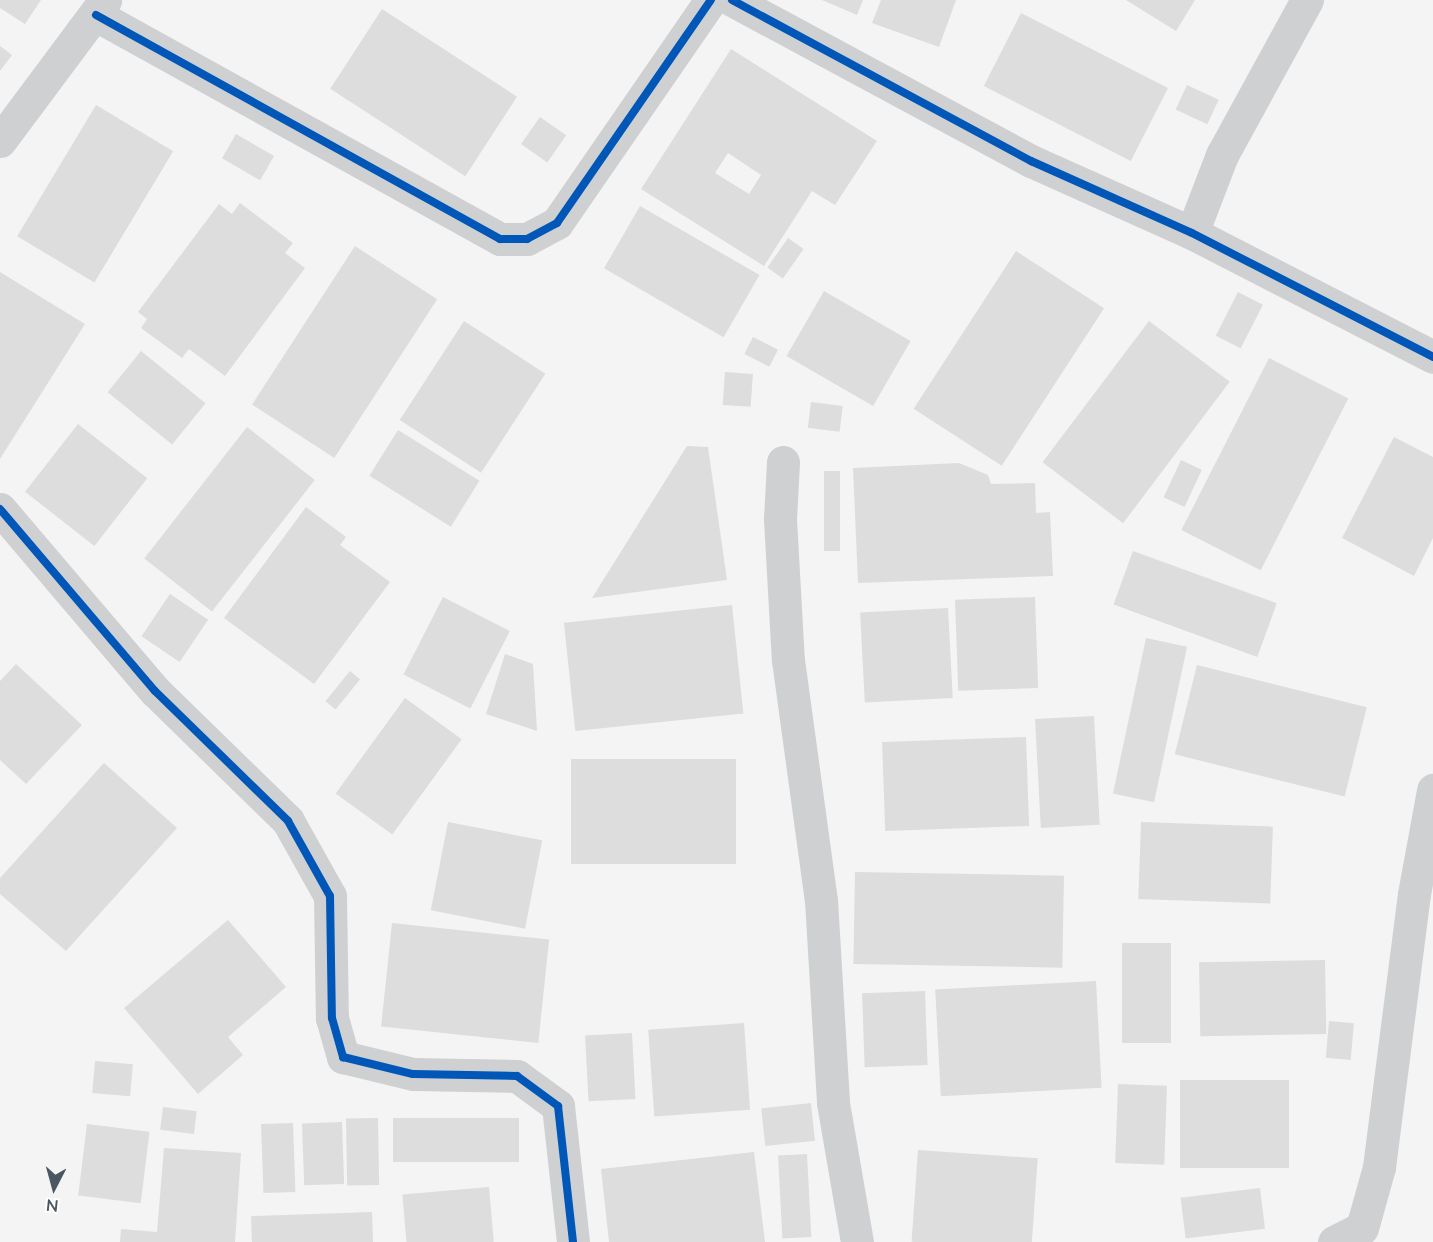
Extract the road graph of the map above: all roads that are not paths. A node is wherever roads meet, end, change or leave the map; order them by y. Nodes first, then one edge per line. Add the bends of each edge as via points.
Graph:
1 (711, 0) edge
2 (732, 0) edge
3 (1307, 0) edge
4 (101, 7) edge
5 (0, 141) edge
6 (1192, 233) junction
7 (1433, 357) edge
8 (783, 462) dead end
9 (0, 509) edge
10 (1433, 790) edge
11 (573, 1242) edge
12 (857, 1242) edge
13 (1334, 1242) edge

1 - 4 street via 557,223 527,239 500,239
2 - 6 street via 1031,161
3 - 6 street via 1222,155
4 - 5 street
6 - 7 street
8 - 12 street via 780,519 788,660 821,900 833,1103
9 - 11 street via 155,691 288,821 330,896 332,1018 343,1057 413,1074 517,1076 558,1106
10 - 13 street via 1414,894 1379,1167 1362,1227

